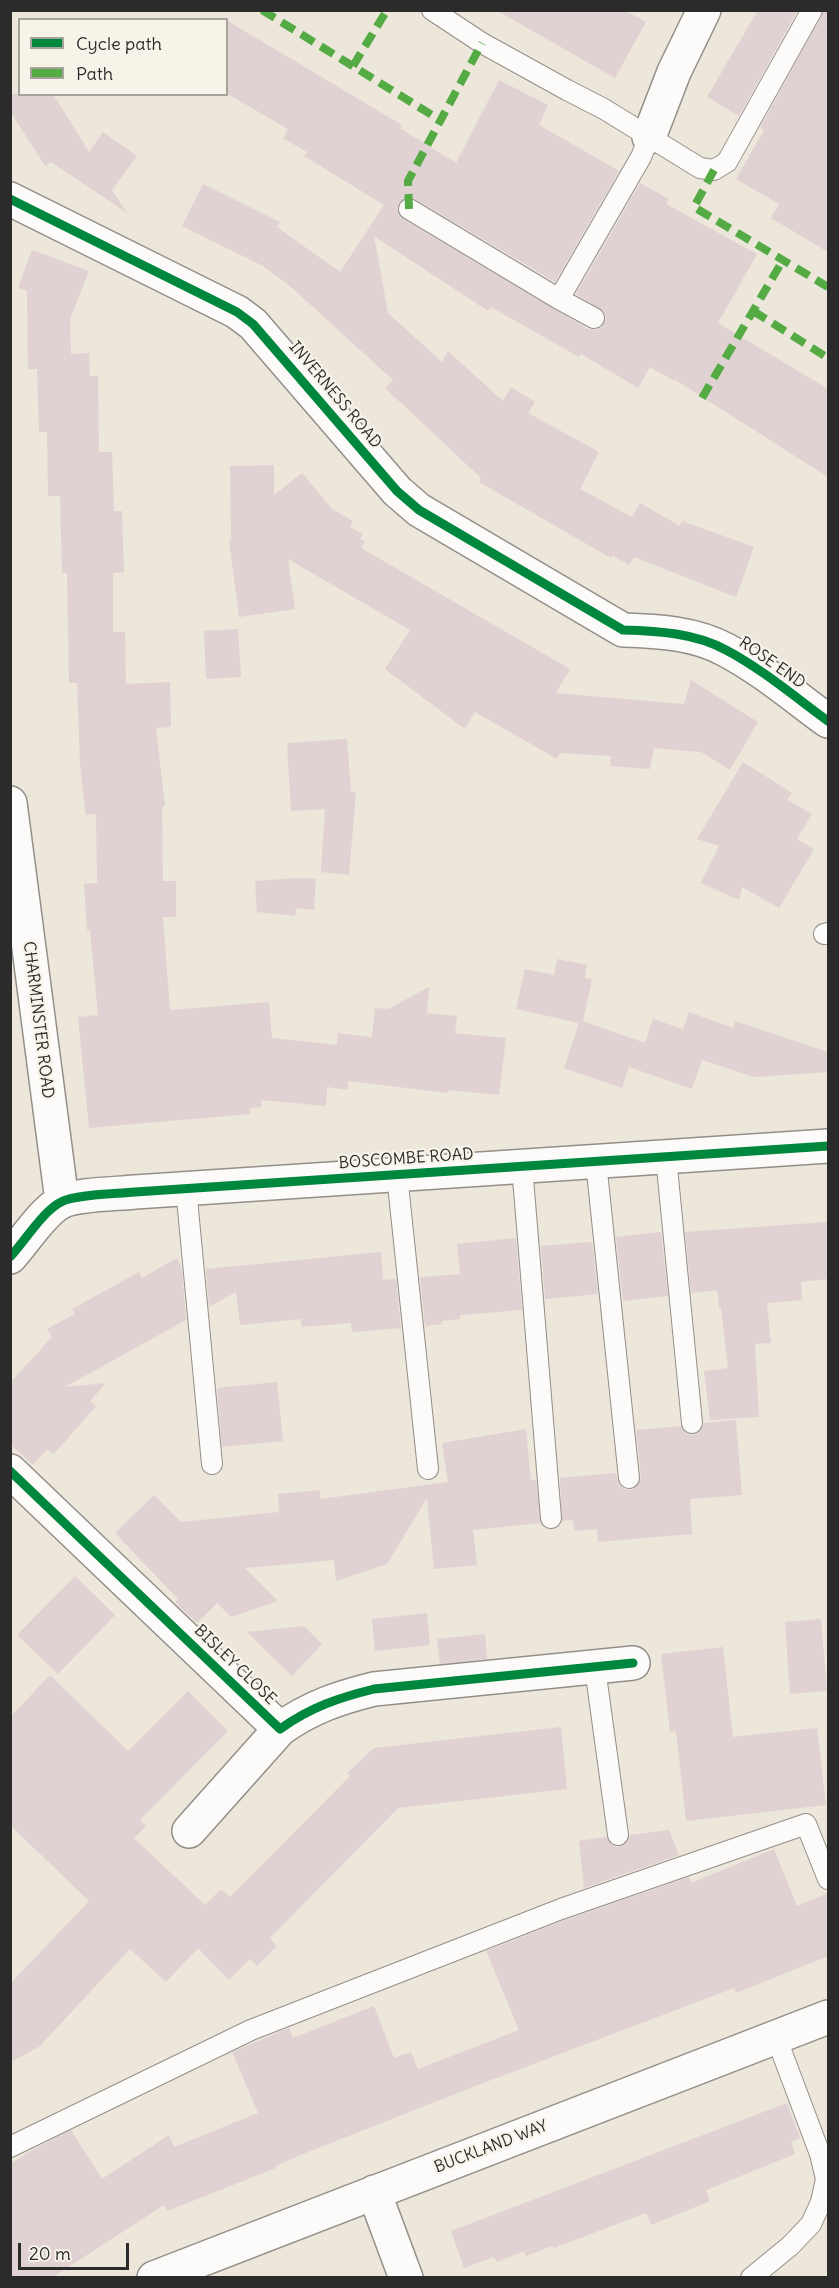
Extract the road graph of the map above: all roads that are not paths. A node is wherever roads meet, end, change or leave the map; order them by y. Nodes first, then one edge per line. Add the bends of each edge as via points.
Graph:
1 (432, 10) edge
2 (704, 10) edge
3 (812, 10) edge
4 (649, 137) junction
5 (10, 199) edge
6 (409, 209) dead end
7 (559, 299) junction
8 (594, 318) dead end
9 (623, 630) joint
10 (828, 721) edge
11 (10, 803) edge
12 (11, 808) edge
13 (828, 1146) edge
14 (666, 1156) junction
15 (596, 1162) junction
16 (522, 1166) junction
17 (397, 1175) junction
18 (186, 1188) junction
19 (62, 1201) junction
20 (10, 1257) edge
21 (692, 1423) dead end
22 (212, 1464) dead end
23 (428, 1468) dead end
24 (10, 1471) edge
25 (629, 1478) dead end
26 (551, 1518) dead end
27 (633, 1663) dead end
28 (596, 1668) junction
29 (280, 1729) junction
30 (189, 1831) dead end
31 (618, 1835) dead end
32 (828, 1879) edge
33 (828, 2017) edge
34 (776, 2037) junction
35 (10, 2147) edge
36 (374, 2192) junction
37 (154, 2277) edge
38 (406, 2277) edge
39 (751, 2277) edge

1 - 4 lane via 482,43
2 - 4 street
3 - 4 lane via 727,162 714,170 700,168
4 - 7 lane
5 - 9 street, INVERNESS ROAD via 237,312 253,324 397,491 419,510
6 - 7 lane
7 - 8 lane
9 - 10 street, ROSE END via 661,631 726,649
11 - 12 street, CHARMINSTER ROAD
12 - 19 street, CHARMINSTER ROAD
13 - 14 street, BOSCOMBE ROAD
14 - 15 street, BOSCOMBE ROAD
14 - 21 lane
15 - 16 street, BOSCOMBE ROAD
15 - 25 lane
16 - 17 street, BOSCOMBE ROAD
16 - 26 lane
17 - 18 street, BOSCOMBE ROAD
17 - 23 lane
18 - 19 street, BOSCOMBE ROAD
18 - 22 lane
19 - 20 street via 50,1209
24 - 29 street, BISLEY CLOSE
27 - 28 street, BISLEY CLOSE
28 - 29 street, BISLEY CLOSE via 374,1689 334,1699
28 - 31 lane
29 - 30 street, BISLEY CLOSE
32 - 35 lane via 806,1824 561,1910 251,2030
33 - 34 street, BUCKLAND WAY
34 - 36 street, BUCKLAND WAY
34 - 39 lane via 826,2179 811,2224
36 - 37 street, BUCKLAND WAY
36 - 38 street

